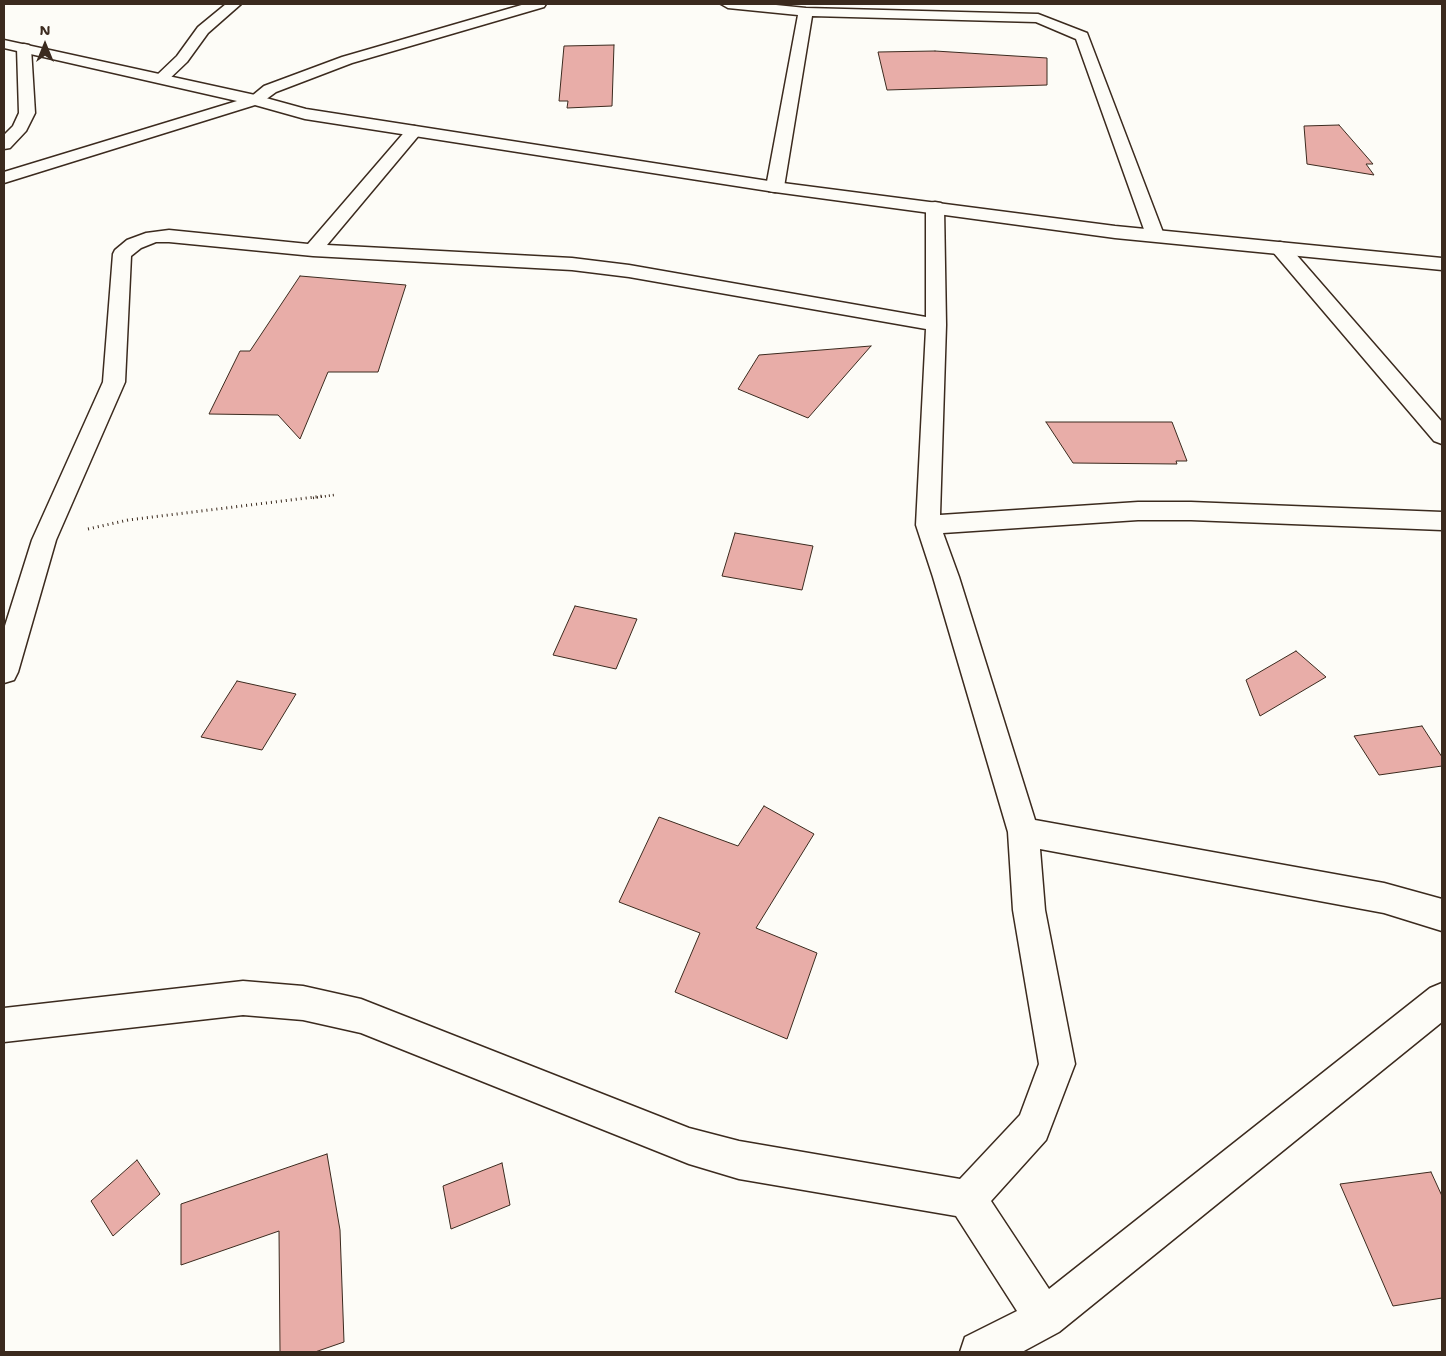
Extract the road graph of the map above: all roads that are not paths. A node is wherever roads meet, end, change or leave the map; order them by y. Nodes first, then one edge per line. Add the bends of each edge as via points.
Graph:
1 (234, 4) edge
2 (539, 4) edge
3 (728, 4) edge
4 (1036, 11) edge
5 (806, 12) junction
6 (4, 44) edge
7 (24, 48) junction
8 (161, 79) junction
9 (255, 100) junction
10 (414, 132) junction
11 (4, 143) edge
12 (4, 178) edge
13 (775, 187) junction
14 (935, 207) junction
15 (1155, 235) junction
16 (1280, 248) junction
17 (313, 250) junction
18 (1442, 264) edge
19 (936, 325) junction
20 (1442, 436) edge
21 (1442, 521) edge
22 (928, 525) junction
23 (4, 672) edge
24 (1023, 832) junction
25 (1442, 915) edge
26 (1442, 1000) edge
27 (4, 1025) edge
28 (967, 1199) junction
29 (1045, 1318) junction
30 (980, 1352) edge

1 - 8 street via 203,30 182,59
2 - 9 street via 347,60 270,88
3 - 5 street
4 - 5 street
4 - 15 street via 1082,36
5 - 13 street
6 - 7 street
7 - 8 street
7 - 11 street via 27,113 20,128
8 - 9 street
9 - 10 street via 305,114
9 - 12 street
10 - 13 street
10 - 17 street
13 - 14 street
14 - 15 street
14 - 19 street
15 - 16 street
16 - 18 street
16 - 20 street
17 - 19 street via 572,264 629,271
17 - 23 street via 169,236 153,237 134,244 122,254 114,382 44,540
19 - 22 street
21 - 22 street via 1138,511
22 - 24 street
24 - 25 street via 1384,898
24 - 28 street via 1029,910 1057,1064 1033,1127
26 - 29 street
27 - 28 street via 243,998 304,1003 361,1016 689,1146 739,1160
28 - 29 street
29 - 30 street

